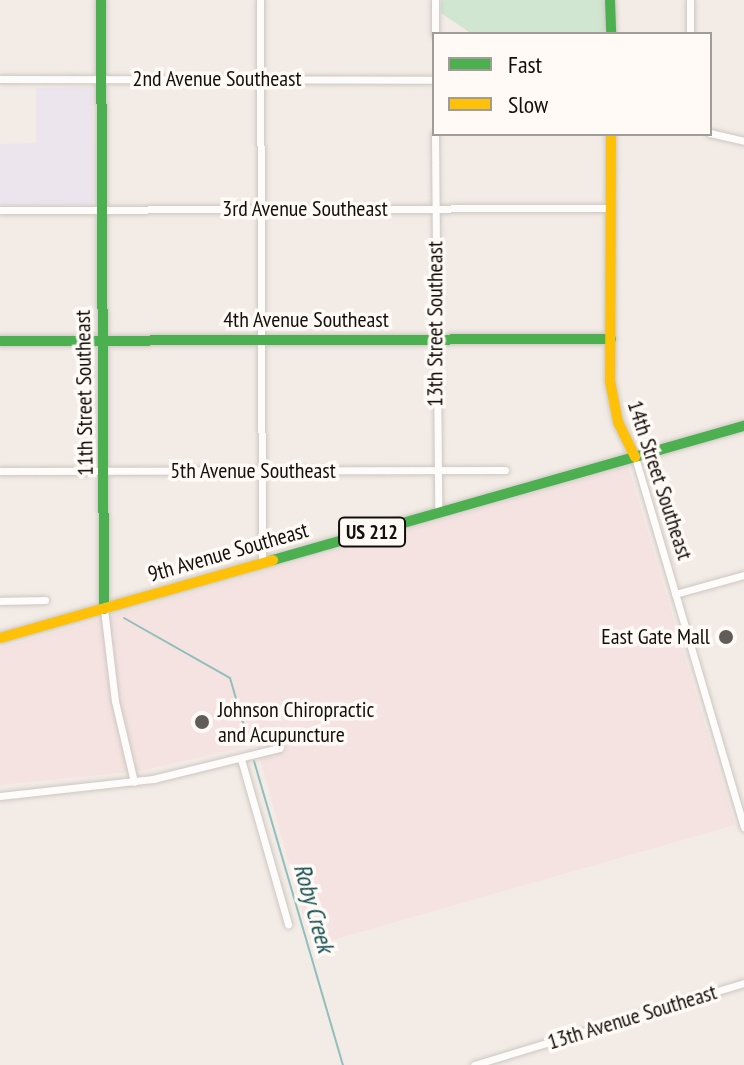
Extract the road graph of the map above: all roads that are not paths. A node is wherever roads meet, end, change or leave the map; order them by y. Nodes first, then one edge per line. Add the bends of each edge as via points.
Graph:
1 (101, 0) edge
2 (260, 0) edge
3 (435, 0) edge
4 (610, 0) edge
5 (690, 0) edge
6 (435, 32) edge
7 (611, 32) edge
8 (690, 32) edge
9 (0, 79) edge
10 (102, 79) junction
11 (260, 79) junction
12 (432, 80) edge
13 (712, 134) edge
14 (435, 136) edge
15 (611, 136) edge
16 (744, 141) edge
17 (611, 208) junction
18 (102, 209) junction
19 (260, 209) junction
20 (436, 209) junction
21 (0, 210) edge
22 (436, 339) junction
23 (611, 339) junction
24 (260, 340) junction
25 (0, 341) edge
26 (104, 341) junction
27 (744, 426) edge
28 (635, 457) junction
29 (262, 470) junction
30 (505, 470) dead end
31 (0, 471) edge
32 (105, 471) junction
33 (435, 472) junction
34 (438, 513) junction
35 (262, 564) junction
36 (744, 575) edge
37 (675, 594) junction
38 (45, 600) dead end
39 (0, 601) edge
40 (104, 609) junction
41 (0, 638) edge
42 (279, 748) dead end
43 (241, 759) junction
44 (134, 782) junction
45 (0, 796) edge
46 (741, 805) edge
47 (744, 827) edge
48 (288, 924) dead end
49 (744, 983) edge
50 (474, 1065) edge

1 - 10 street, 11th Street Southeast
2 - 11 street
3 - 6 street
4 - 7 street
5 - 8 street
9 - 10 street, 2nd Avenue Southeast
10 - 11 street, 2nd Avenue Southeast
10 - 18 street, 11th Street Southeast
11 - 12 street, 2nd Avenue Southeast
11 - 19 street
13 - 16 street
14 - 20 street, 13th Street Southeast
15 - 17 street, 14th Street Southeast
17 - 20 street, 3rd Avenue Southeast
17 - 23 street, 14th Street Southeast
18 - 19 street, 3rd Avenue Southeast
18 - 21 street, 3rd Avenue Southeast
18 - 26 street, 11th Street Southeast
19 - 20 street, 3rd Avenue Southeast
19 - 24 street
20 - 22 street, 13th Street Southeast
22 - 23 street, 4th Avenue Southeast
22 - 24 street, 4th Avenue Southeast
22 - 33 street, 13th Street Southeast
23 - 28 street, 14th Street Southeast via 614,406
24 - 26 street, 4th Avenue Southeast
24 - 29 street
25 - 26 street, 4th Avenue Southeast
26 - 32 street, 11th Street Southeast
27 - 28 street, 9th Avenue Southeast / US 212
28 - 34 street, 9th Avenue Southeast / US 212
28 - 37 street, 14th Street Southeast
29 - 32 street, 5th Avenue Southeast
29 - 33 street, 5th Avenue Southeast
29 - 35 street
30 - 33 street, 5th Avenue Southeast
31 - 32 street, 5th Avenue Southeast
32 - 40 street, 11th Street Southeast
33 - 34 street, 13th Street Southeast
34 - 35 street, 9th Avenue Southeast / US 212
35 - 40 street, 9th Avenue Southeast / US 212
36 - 37 street
37 - 46 street, 14th Street Southeast
38 - 39 street
40 - 41 street, 9th Avenue Southeast / US 212
40 - 44 street, 11th Street Southeast via 115,701
42 - 43 street
43 - 44 street
43 - 48 street
44 - 45 street
46 - 47 street, 14th Street Southeast
49 - 50 street, 13th Avenue Southeast

